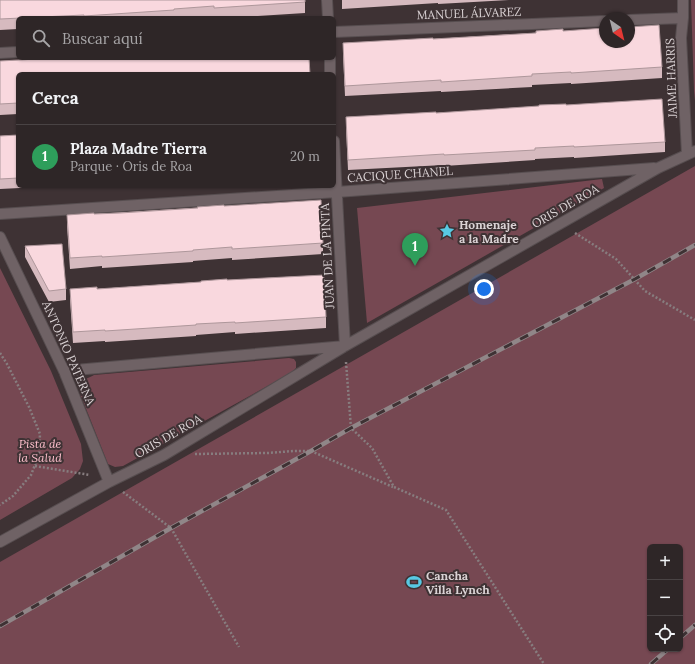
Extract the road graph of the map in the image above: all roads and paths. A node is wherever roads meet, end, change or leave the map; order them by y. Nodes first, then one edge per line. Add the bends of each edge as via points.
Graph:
1 (327, 0) edge
2 (683, 0) edge
3 (328, 16) edge
4 (683, 18) junction
5 (635, 20) edge
6 (599, 21) edge
7 (336, 32) edge
8 (16, 52) edge
9 (0, 53) edge
10 (330, 60) edge
11 (330, 72) edge
12 (691, 153) edge
13 (658, 168) junction
14 (336, 175) edge
15 (337, 192) junction
16 (0, 214) edge
17 (561, 224) junction
18 (0, 237) edge
19 (695, 320) edge
20 (345, 346) junction
21 (0, 353) edge
22 (64, 371) junction
23 (194, 454) dead end
24 (35, 466) junction
25 (109, 480) junction
26 (394, 487) junction
27 (0, 505) edge
28 (0, 542) edge
29 (239, 647) dead end
30 (544, 664) edge

1 - 3 street
2 - 4 street, JAIME HARRIS
4 - 5 street
4 - 12 street, JAIME HARRIS via 681,38
6 - 7 street, MANUEL ÁLVAREZ
8 - 9 street
10 - 11 street
12 - 13 street, ORIS DE ROA
13 - 15 street, CACIQUE CHANEL
13 - 17 street, ORIS DE ROA
14 - 15 street, JUAN DE LA PINTA
15 - 16 street, CACIQUE CHANEL
15 - 20 street, JUAN DE LA PINTA
17 - 19 path via 616,259 646,291
17 - 20 street, ORIS DE ROA
18 - 22 street, ANTONIO PATERNA
20 - 22 street, ORIS DE ROA
20 - 25 street, ORIS DE ROA via 164,455
20 - 26 path via 351,428 372,448
21 - 24 path via 29,407 40,434 39,455
22 - 25 street, ANTONIO PATERNA
23 - 26 path via 311,451
24 - 25 path
24 - 27 path via 31,475 13,496
25 - 28 street, ORIS DE ROA
25 - 29 path via 171,528
26 - 30 path via 446,510

